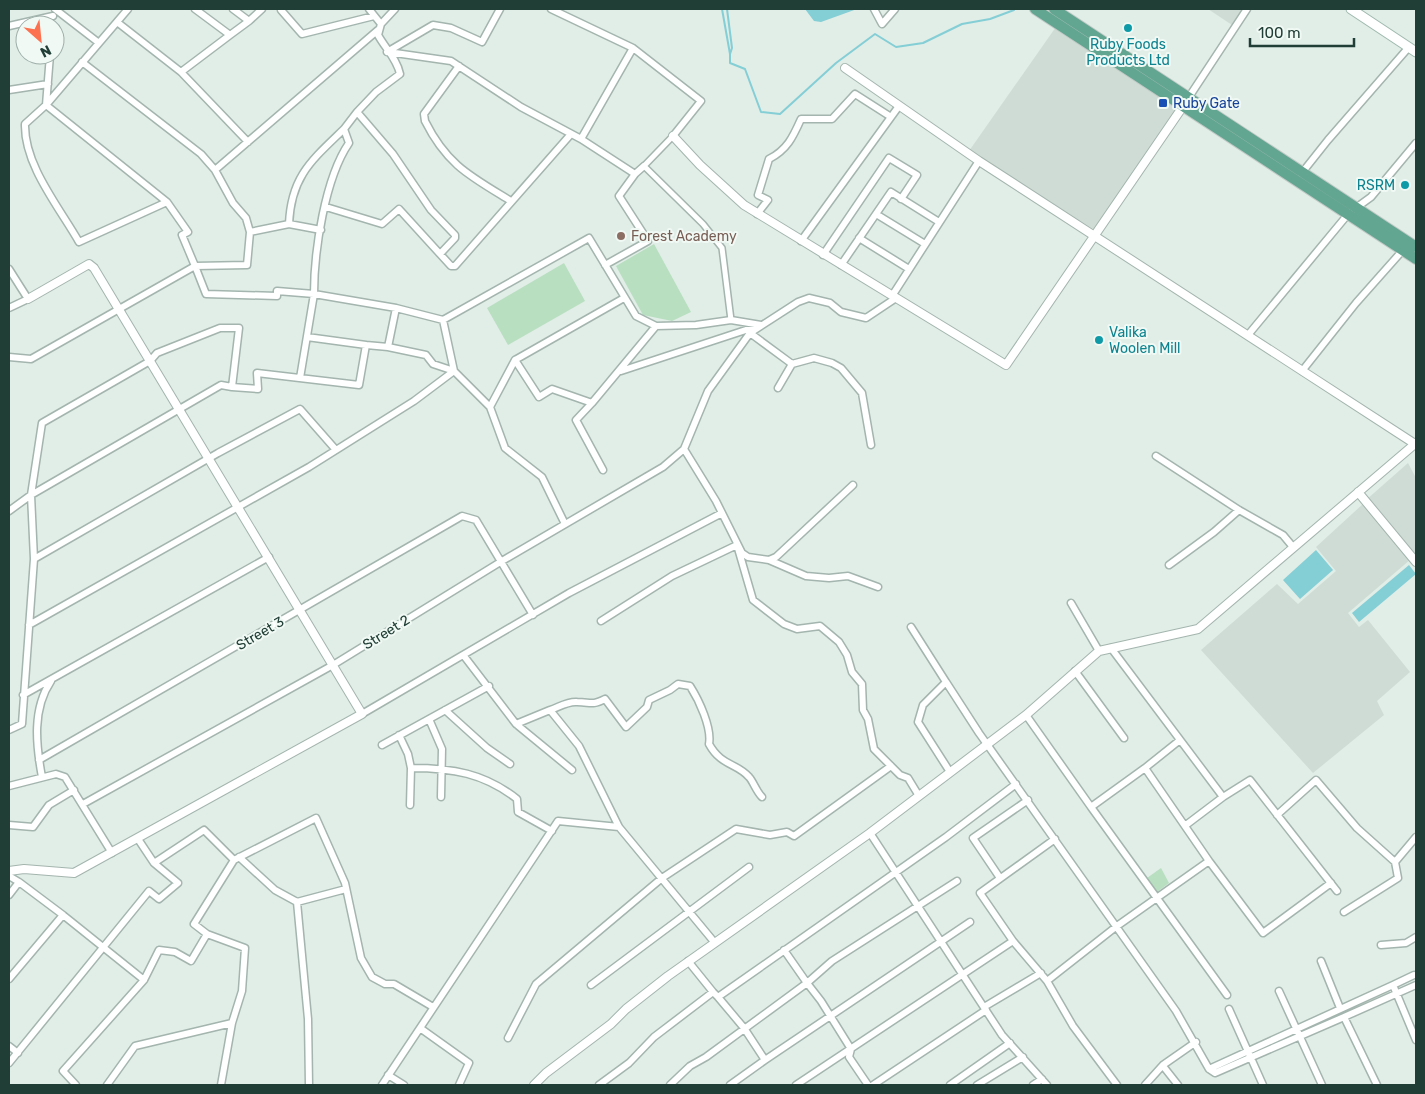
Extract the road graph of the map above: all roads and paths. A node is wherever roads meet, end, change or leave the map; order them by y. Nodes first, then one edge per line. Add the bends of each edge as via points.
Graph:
1 (128, 9) edge
2 (195, 9) edge
3 (233, 9) edge
4 (262, 9) edge
5 (281, 9) edge
6 (369, 9) edge
7 (395, 9) edge
8 (500, 9) edge
9 (551, 9) edge
10 (874, 9) edge
11 (895, 9) edge
12 (1035, 9) edge
13 (1054, 9) edge
14 (1247, 9) edge
15 (1351, 9) edge
16 (54, 11) edge
17 (374, 16) junction
18 (250, 21) junction
19 (117, 22) junction
20 (9, 26) edge
21 (380, 27) junction
22 (230, 35) junction
23 (98, 43) junction
24 (633, 48) junction
25 (1413, 50) edge
26 (387, 52) junction
27 (82, 62) junction
28 (49, 65) edge
29 (459, 66) junction
30 (845, 68) dead end
31 (181, 72) junction
32 (48, 84) junction
33 (9, 90) edge
34 (1186, 101) junction
35 (46, 105) junction
36 (899, 106) junction
37 (357, 112) junction
38 (891, 117) junction
39 (344, 129) junction
40 (570, 134) junction
41 (674, 136) junction
42 (581, 139) junction
43 (248, 142) junction
44 (1416, 144) edge
45 (979, 161) junction
46 (644, 166) junction
47 (215, 170) junction
48 (635, 174) junction
49 (1300, 176) junction
50 (901, 199) junction
51 (511, 201) junction
52 (167, 202) junction
53 (326, 207) junction
54 (1352, 210) junction
55 (757, 214) junction
56 (876, 214) junction
57 (939, 222) junction
58 (289, 224) junction
59 (321, 230) junction
60 (250, 232) junction
61 (1095, 237) junction
62 (859, 238) junction
63 (801, 241) junction
64 (925, 244) junction
65 (1416, 247) edge
66 (1404, 250) junction
67 (440, 254) junction
68 (823, 254) junction
69 (1416, 259) edge
70 (605, 265) junction
71 (841, 265) junction
72 (195, 266) junction
73 (9, 269) edge
74 (910, 269) junction
75 (314, 294) junction
76 (894, 297) junction
77 (624, 298) junction
78 (28, 299) junction
79 (9, 308) edge
80 (396, 308) junction
81 (119, 310) junction
82 (443, 320) junction
83 (731, 320) junction
84 (656, 326) junction
85 (750, 333) junction
86 (1248, 335) junction
87 (307, 337) junction
88 (366, 345) junction
89 (388, 348) junction
90 (9, 357) edge
91 (515, 360) junction
92 (150, 361) junction
93 (792, 364) junction
94 (621, 370) junction
95 (454, 371) junction
96 (1302, 371) junction
97 (300, 378) junction
98 (232, 387) junction
99 (778, 388) dead end
100 (592, 403) junction
101 (490, 407) junction
102 (180, 410) junction
103 (1416, 444) edge
104 (871, 445) dead end
105 (684, 449) junction
106 (336, 450) junction
107 (1156, 456) dead end
108 (209, 458) junction
109 (604, 470) dead end
110 (853, 485) dead end
111 (1358, 492) junction
112 (31, 495) junction
113 (239, 507) junction
114 (1239, 510) junction
115 (9, 512) edge
116 (722, 513) junction
117 (565, 524) junction
118 (737, 545) junction
119 (1293, 547) junction
120 (269, 557) junction
121 (34, 560) junction
122 (769, 560) junction
123 (502, 561) junction
124 (1416, 562) edge
125 (1169, 564) dead end
126 (878, 587) dead end
127 (1071, 602) dead end
128 (300, 609) junction
129 (533, 615) junction
130 (601, 620) dead end
131 (29, 625) junction
132 (911, 627) dead end
133 (1111, 648) junction
134 (1099, 651) junction
135 (464, 656) junction
136 (333, 665) junction
137 (1075, 671) junction
138 (53, 678) junction
139 (946, 682) junction
140 (489, 686) junction
141 (23, 695) junction
142 (445, 710) junction
143 (550, 710) junction
144 (362, 714) junction
145 (1026, 715) junction
146 (429, 719) junction
147 (516, 724) junction
148 (9, 730) edge
149 (399, 735) junction
150 (1124, 738) dead end
151 (1180, 740) junction
152 (988, 744) junction
153 (382, 745) dead end
154 (39, 760) junction
155 (510, 764) dead end
156 (891, 766) junction
157 (411, 768) junction
158 (442, 768) junction
159 (1145, 768) junction
160 (572, 770) dead end
161 (950, 772) junction
162 (42, 776) junction
163 (1016, 784) junction
164 (9, 786) edge
165 (74, 790) junction
166 (919, 796) junction
167 (441, 797) dead end
168 (762, 797) dead end
169 (1223, 797) junction
170 (1028, 800) junction
171 (82, 804) junction
172 (410, 805) dead end
173 (1091, 807) junction
174 (1277, 815) junction
175 (9, 826) edge
176 (1186, 826) junction
177 (619, 827) junction
178 (552, 831) junction
179 (870, 833) junction
180 (1416, 837) edge
181 (138, 839) junction
182 (1055, 839) junction
183 (112, 853) junction
184 (236, 858) junction
185 (1209, 861) junction
186 (1395, 862) junction
187 (154, 864) junction
188 (749, 867) dead end
189 (9, 871) edge
190 (896, 872) junction
191 (9, 876) edge
192 (662, 878) junction
193 (1000, 878) junction
194 (957, 881) dead end
195 (19, 882) junction
196 (1330, 883) junction
197 (346, 889) junction
198 (1337, 891) dead end
199 (9, 895) edge
200 (1156, 899) junction
201 (297, 902) junction
202 (919, 906) junction
203 (688, 910) junction
204 (1344, 912) dead end
205 (63, 915) junction
206 (970, 922) dead end
207 (1117, 926) junction
208 (207, 934) junction
209 (1416, 937) edge
210 (941, 941) junction
211 (1013, 941) junction
212 (715, 943) junction
213 (1380, 945) dead end
214 (103, 948) junction
215 (784, 950) junction
216 (688, 961) junction
217 (1320, 961) dead end
218 (963, 973) junction
219 (1041, 973) junction
220 (1414, 975) dead end
221 (9, 979) edge
222 (144, 980) junction
223 (1047, 981) junction
224 (807, 983) junction
225 (590, 985) dead end
226 (1393, 985) junction
227 (1416, 986) edge
228 (1279, 991) dead end
229 (716, 994) junction
230 (1397, 994) junction
231 (1227, 995) dead end
232 (433, 1007) junction
233 (1340, 1008) junction
234 (985, 1009) junction
235 (1229, 1009) dead end
236 (830, 1015) junction
237 (1344, 1017) junction
238 (232, 1024) junction
239 (420, 1028) junction
240 (744, 1028) junction
241 (1296, 1028) junction
242 (1299, 1035) junction
243 (508, 1038) dead end
244 (1416, 1040) edge
245 (1196, 1042) junction
246 (1010, 1043) junction
247 (9, 1046) edge
248 (851, 1049) junction
249 (18, 1053) junction
250 (1249, 1054) junction
251 (1023, 1057) junction
252 (765, 1060) junction
253 (9, 1063) edge
254 (1163, 1066) junction
255 (388, 1075) junction
256 (1042, 1079) junction
257 (734, 1084) edge
258 (76, 1085) edge
259 (107, 1085) edge
260 (221, 1085) edge
261 (309, 1085) edge
262 (382, 1085) edge
263 (404, 1085) edge
264 (459, 1085) edge
265 (534, 1085) edge
266 (599, 1085) edge
267 (670, 1085) edge
268 (796, 1085) edge
269 (868, 1085) edge
270 (872, 1085) edge
271 (950, 1085) edge
272 (976, 1085) edge
273 (1033, 1085) edge
274 (1047, 1085) edge
275 (1117, 1085) edge
276 (1145, 1085) edge
277 (1178, 1085) edge
278 (1263, 1085) edge
279 (1322, 1085) edge
280 (1377, 1085) edge

1 - 19 street
2 - 22 street
3 - 18 street
4 - 18 street
5 - 17 street via 302,34
6 - 17 street
7 - 21 street
8 - 26 street via 482,42 451,28 433,25
9 - 24 street
10 - 11 street via 882,24
12 - 34 main road
13 - 34 main road
14 - 34 street
15 - 25 main road
16 - 20 street
16 - 23 street
17 - 21 street
18 - 22 street
19 - 23 street
19 - 31 street
21 - 26 street via 378,35
21 - 43 street
22 - 31 street
23 - 27 street
24 - 41 street via 701,101
24 - 42 street
25 - 49 street
26 - 29 street via 451,61
26 - 37 street via 396,60 400,74
27 - 35 street
27 - 47 street via 201,154
28 - 32 street
29 - 40 street via 521,107
29 - 51 street via 424,114 425,120 448,159
30 - 36 street
31 - 43 street
32 - 33 street
32 - 35 street
34 - 49 main road
34 - 61 street
35 - 52 street
35 - 52 street via 26,124 25,138 31,159 79,242
36 - 38 street
36 - 45 street
37 - 39 street
37 - 67 street via 393,154 431,210 455,235
38 - 55 street via 855,94 832,119 801,119 791,140 780,153 769,159 758,195 768,200
38 - 63 street
39 - 53 street via 349,143 334,170
39 - 58 street via 296,183
40 - 42 street
40 - 51 street
41 - 46 street
41 - 55 street via 723,188
42 - 48 street
43 - 47 street
44 - 54 street via 1371,197
45 - 57 street
45 - 61 street
46 - 48 street
46 - 83 street via 703,224 722,248
47 - 60 street via 233,203 246,218
48 - 70 street via 619,196 648,241
49 - 54 main road
50 - 56 street via 891,192
50 - 57 street
50 - 68 street via 917,175 889,158
51 - 67 street via 455,266
52 - 72 street via 188,232 182,235
53 - 59 street
53 - 67 street via 382,224 399,210
54 - 65 main road
54 - 66 main road
54 - 86 street
55 - 63 street
56 - 62 street
56 - 64 street
57 - 64 street
58 - 59 street
58 - 60 street
59 - 75 street
60 - 72 street via 248,265
61 - 76 street via 1006,365
61 - 86 street
62 - 71 street
62 - 74 street
63 - 68 street
64 - 74 street
66 - 69 main road
66 - 96 street via 1356,303
68 - 71 street
70 - 77 street
70 - 82 street via 590,238
71 - 76 street
72 - 75 street via 206,294 277,296 277,291
72 - 81 street
73 - 78 street
74 - 76 street
75 - 80 street
75 - 87 street
76 - 85 street via 866,318 841,312 830,303 809,298
77 - 84 street via 636,316
77 - 91 street
78 - 79 street
78 - 81 street via 89,264
80 - 82 street
80 - 89 street
81 - 90 street via 31,359
81 - 92 street
82 - 95 street
83 - 84 street
83 - 94 street via 760,324
84 - 94 street
85 - 93 street
85 - 105 street via 708,391
86 - 96 street
87 - 88 street
87 - 97 street
88 - 89 street
88 - 97 street via 359,385
89 - 95 street via 419,352 433,364
91 - 100 street via 539,397 552,389
91 - 101 street
92 - 98 street via 157,353 179,343 220,328 239,328
92 - 102 street
92 - 112 street via 42,424
93 - 99 street
93 - 104 street via 814,358 841,368 862,392
94 - 100 street
95 - 101 street
95 - 106 street via 414,401
96 - 103 street
97 - 98 street via 258,373 258,389
98 - 102 street via 221,385
100 - 109 street via 576,420
101 - 117 street via 505,448 542,477
102 - 108 street
102 - 112 street
103 - 111 street
105 - 116 street
105 - 117 street, Street 2 via 663,467
106 - 108 street via 300,409
106 - 113 street
107 - 114 street
108 - 113 street
108 - 121 street
110 - 122 street
111 - 119 street
111 - 124 street
112 - 115 street
112 - 121 street
113 - 120 street
113 - 131 street
114 - 119 street via 1283,534
114 - 125 street
116 - 118 street
116 - 129 street
117 - 123 street, Street 2
118 - 122 street via 748,557
118 - 130 street via 672,576
118 - 156 street via 753,600 784,624 797,629 820,626 839,642 852,672 862,684 863,710 874,750
119 - 133 street via 1198,629
120 - 128 street
120 - 138 street
121 - 131 street
122 - 126 street via 806,576 848,576
123 - 128 street, Street 3 via 476,520 462,516
123 - 129 street
123 - 136 street, Street 2
127 - 134 street
128 - 136 street
128 - 154 street, Street 3
129 - 135 street
131 - 141 street
132 - 139 street
133 - 134 street
133 - 151 street
134 - 137 street
135 - 140 street
135 - 144 street
136 - 144 street
136 - 171 street, Street 2
137 - 145 street
137 - 150 street
138 - 141 street
138 - 154 street via 42,694 38,716
139 - 152 street
139 - 161 street via 923,705 918,722
140 - 142 street
140 - 147 street
141 - 148 street via 22,724
142 - 146 street
142 - 155 street via 486,748
143 - 147 street
143 - 168 street via 567,703 592,705 605,699 626,727 647,707 649,700 678,684 690,686 715,755 749,777
143 - 177 street via 579,746
144 - 181 street
145 - 152 street
145 - 173 street
146 - 149 street
146 - 158 street via 442,749
147 - 160 street
149 - 153 street
149 - 157 street
151 - 159 street
151 - 169 street
152 - 161 street
152 - 163 street
154 - 162 street
156 - 166 street via 908,778
156 - 192 street via 794,836 787,832 770,835 736,830
157 - 158 street
157 - 172 street
158 - 167 street
158 - 178 street via 470,774 504,790 517,799 518,812
159 - 173 street
159 - 176 street
161 - 166 street
162 - 164 street
162 - 165 street via 56,774 65,778
163 - 170 street
163 - 190 street
165 - 171 street
165 - 175 street via 49,804 33,827
166 - 179 street
169 - 174 street via 1250,780
169 - 176 street
170 - 182 street
170 - 193 street via 973,838
171 - 183 street
173 - 200 street
174 - 186 street via 1316,780 1357,828
174 - 196 street
176 - 185 street
177 - 178 street via 558,821
177 - 192 street
178 - 232 street
179 - 190 street
179 - 212 street
180 - 186 street
181 - 183 street
181 - 187 street
182 - 193 street
182 - 207 street
183 - 189 street via 74,873
184 - 187 street via 204,830
184 - 197 street via 316,818
184 - 201 street via 276,890
184 - 208 street via 194,924
185 - 196 street via 1263,933
185 - 200 street
186 - 204 street via 1398,878
187 - 214 street via 178,883 159,900 149,891
188 - 203 street
190 - 202 street
190 - 215 street
191 - 195 street
192 - 203 street
192 - 243 street via 536,984
193 - 211 street via 980,893
194 - 202 street
195 - 199 street
195 - 205 street
196 - 198 street
197 - 201 street
197 - 232 street via 361,958 372,977 385,984 394,984
200 - 207 street
200 - 231 street
201 - 261 street via 308,1019
202 - 210 street
202 - 224 street via 832,961
203 - 212 street
203 - 225 street
205 - 214 street
205 - 221 street
206 - 210 street
207 - 223 street
207 - 245 street
208 - 222 street via 191,961 175,952 159,950
208 - 238 street via 245,948 242,991
209 - 213 street via 1406,943
210 - 218 street
210 - 236 street
211 - 218 street
211 - 219 street
212 - 216 street
214 - 222 street
214 - 249 street
215 - 224 street
215 - 229 street
216 - 229 street
216 - 265 street
217 - 233 street
218 - 234 street
218 - 248 street
219 - 223 street
219 - 234 street
220 - 226 street
222 - 258 street via 63,1071
223 - 275 street via 1073,1026
224 - 236 street
224 - 240 street
226 - 230 street
226 - 233 street
227 - 230 street
228 - 241 street
229 - 240 street
229 - 266 street via 654,1036 629,1063
230 - 237 street
230 - 244 street
232 - 239 street
233 - 241 street
234 - 246 street
234 - 270 street
235 - 250 street
236 - 248 street
236 - 252 street
237 - 242 street
237 - 280 street
238 - 259 street via 135,1046
238 - 260 street
239 - 255 street
239 - 264 street via 469,1063
240 - 252 street
240 - 267 street via 690,1066
241 - 242 street
241 - 250 street
242 - 250 street
242 - 279 street
245 - 250 street via 1209,1069 1215,1073
245 - 254 street
246 - 251 street
246 - 271 street
247 - 249 street
248 - 268 street
248 - 269 street via 849,1057
249 - 253 street
250 - 278 street
251 - 256 street
251 - 272 street
252 - 257 street
254 - 276 street
254 - 277 street
255 - 262 street
255 - 263 street
256 - 273 street
256 - 274 street

